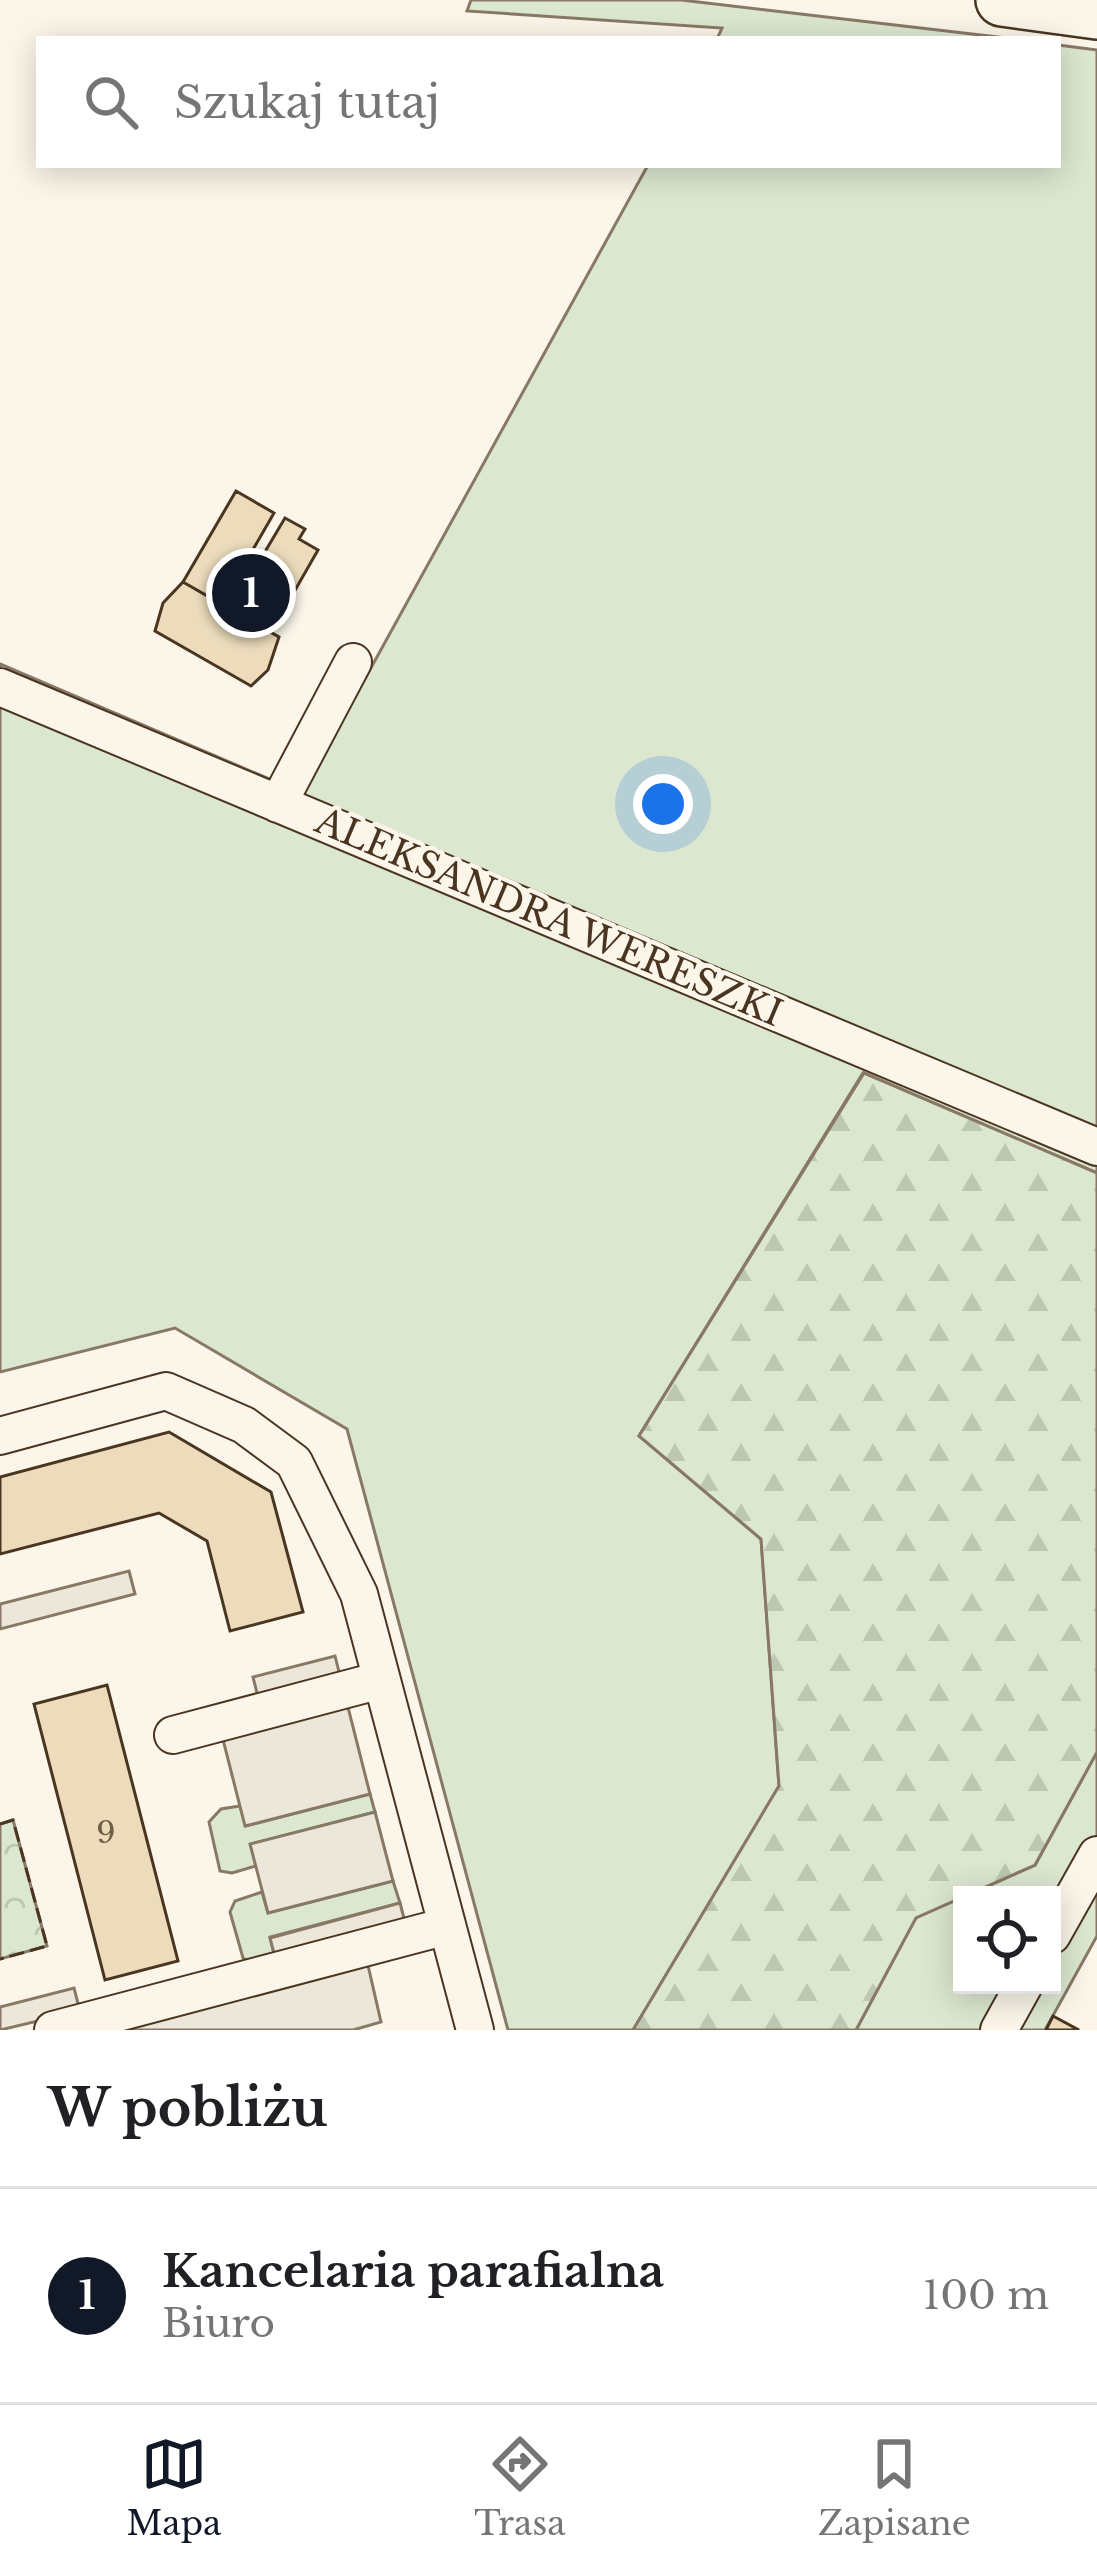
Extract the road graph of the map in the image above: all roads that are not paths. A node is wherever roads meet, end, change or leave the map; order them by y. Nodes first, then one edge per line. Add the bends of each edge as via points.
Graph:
1 (1002, 0) edge
2 (1097, 14) edge
3 (352, 662) dead end
4 (0, 687) edge
5 (278, 804) junction
6 (1097, 1147) edge
7 (0, 1436) edge
8 (382, 1680) junction
9 (173, 1735) dead end
10 (1097, 1856) edge
11 (1061, 1919) edge
12 (447, 1926) junction
13 (1019, 1994) edge
14 (53, 2030) edge
15 (475, 2030) edge
16 (999, 2030) edge

1 - 2 highway
3 - 5 street
4 - 5 street, ALEKSANDRA WERESZKI
5 - 6 street, ALEKSANDRA WERESZKI
7 - 8 street via 166,1391 244,1425 294,1462 359,1594
8 - 9 street
8 - 12 street
10 - 11 street
12 - 14 street
12 - 15 street
13 - 16 street

